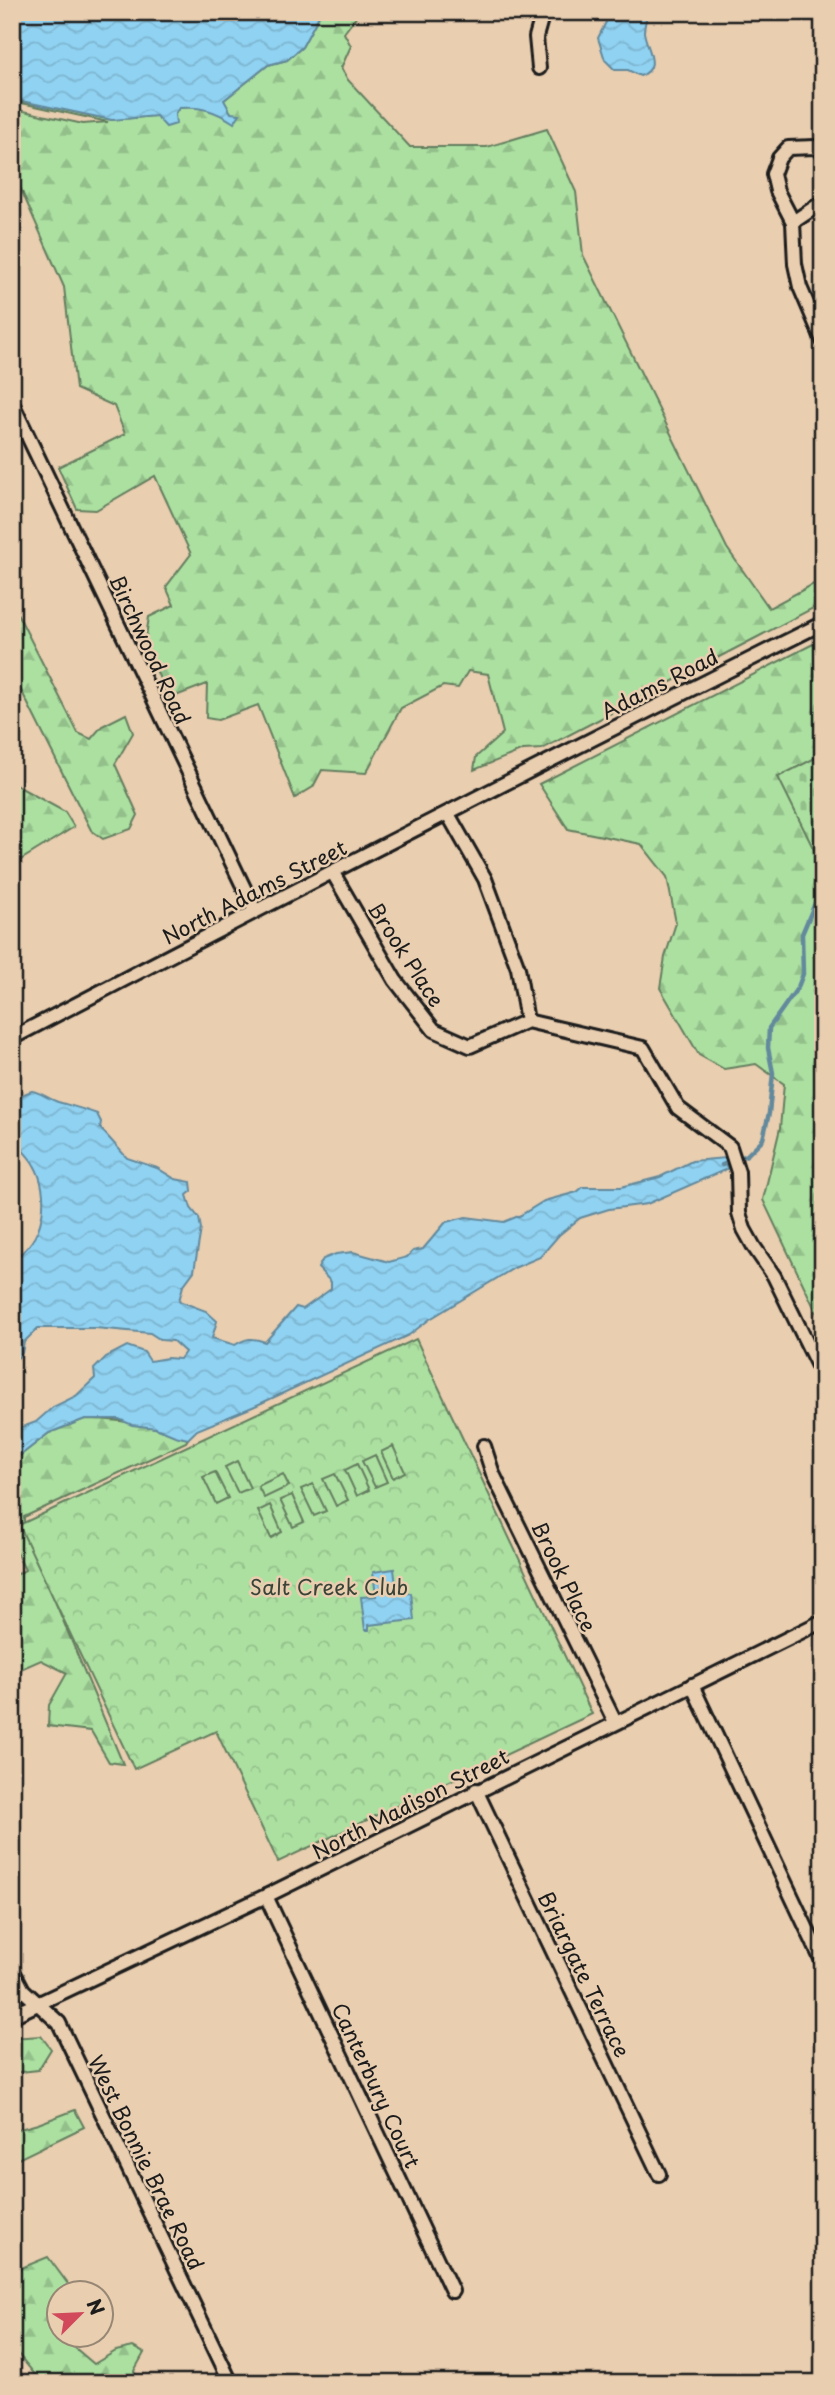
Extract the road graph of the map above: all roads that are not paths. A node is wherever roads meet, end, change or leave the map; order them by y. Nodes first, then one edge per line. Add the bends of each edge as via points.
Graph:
1 (542, 12) edge
2 (539, 68) dead end
3 (823, 153) edge
4 (823, 202) edge
5 (793, 222) junction
6 (823, 341) edge
7 (12, 402) edge
8 (823, 623) edge
9 (513, 778) joint
10 (448, 814) junction
11 (333, 873) junction
12 (255, 911) junction
13 (527, 1020) junction
14 (12, 1038) edge
15 (823, 1376) edge
16 (484, 1446) dead end
17 (823, 1621) edge
18 (692, 1685) junction
19 (615, 1722) junction
20 (476, 1790) junction
21 (266, 1896) junction
22 (823, 1963) edge
23 (12, 1969) edge
24 (37, 2004) junction
25 (12, 2016) edge
26 (659, 2174) dead end
27 (452, 2291) dead end
28 (232, 2383) edge

1 - 2 street via 536,37
3 - 5 street via 805,146 788,148 779,158 773,174
4 - 5 street
5 - 6 street via 800,287
7 - 12 street, Birchwood Road
8 - 9 street, Adams Road
9 - 10 street, North Adams Street
10 - 11 street, North Adams Street
10 - 13 street via 485,879 518,968
11 - 12 street, North Adams Street
11 - 13 street, Brook Place via 395,980 433,1030 470,1046
12 - 14 street, North Adams Street
13 - 15 street via 643,1048 678,1108 730,1147 738,1172 744,1228 774,1276
16 - 19 street, Brook Place via 493,1474
17 - 18 street, North Madison Street
18 - 19 street, North Madison Street
18 - 22 street
19 - 20 street, North Madison Street
20 - 21 street, North Madison Street
20 - 26 street, Briargate Terrace
21 - 24 street, North Madison Street
21 - 27 street, Canterbury Court
23 - 24 street, West Bonnie Brae Road
24 - 25 street, North Madison Street
24 - 28 street, West Bonnie Brae Road via 59,2023

